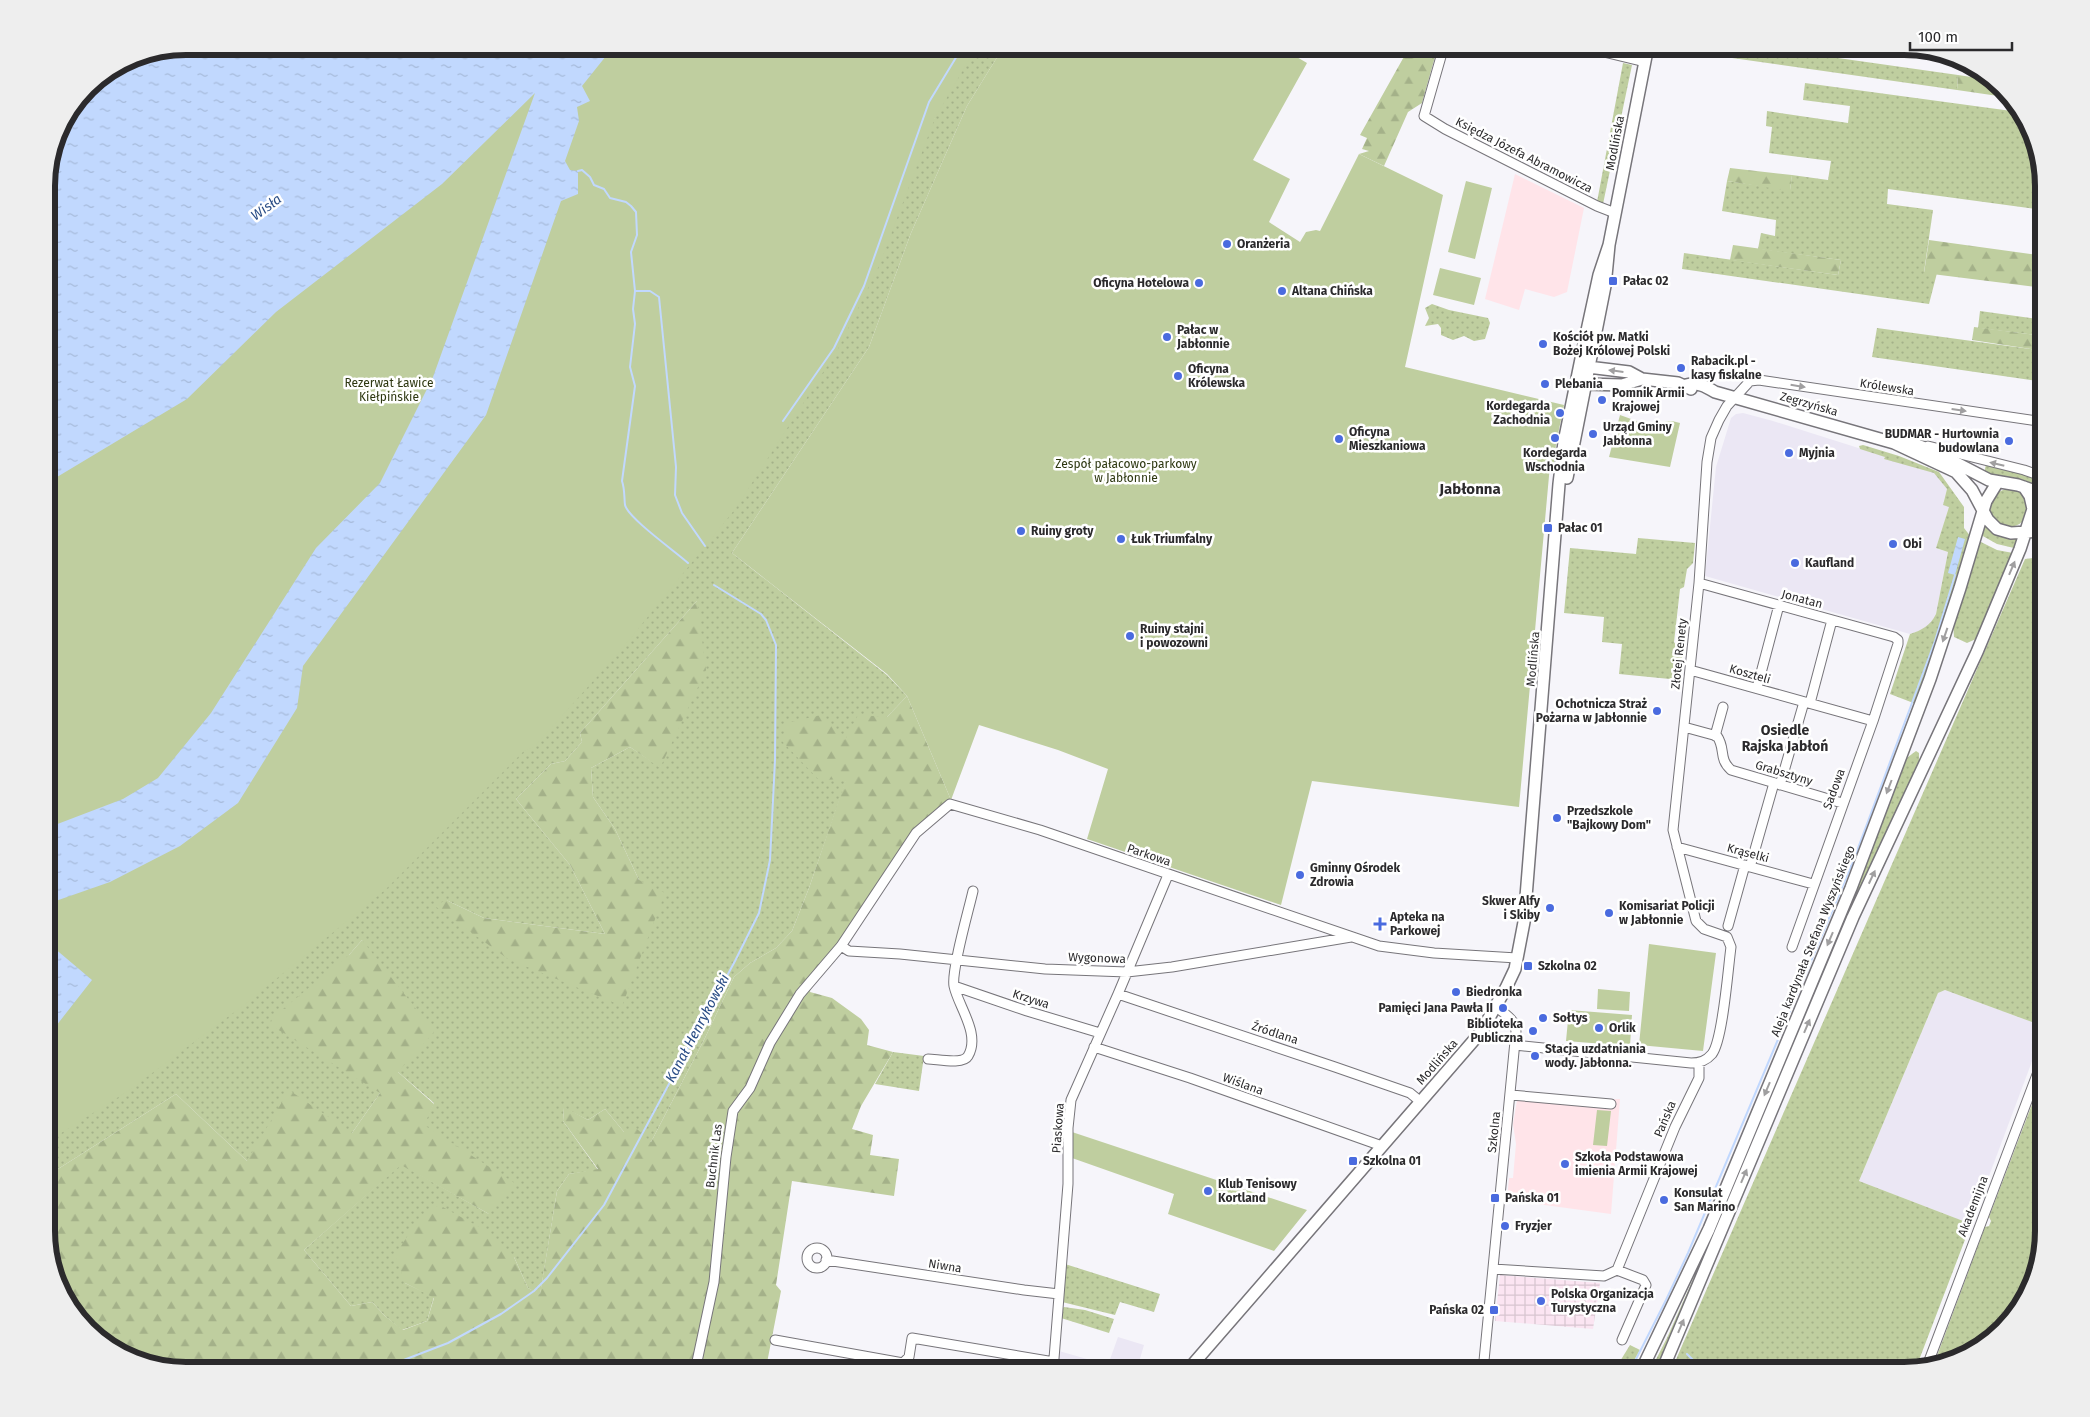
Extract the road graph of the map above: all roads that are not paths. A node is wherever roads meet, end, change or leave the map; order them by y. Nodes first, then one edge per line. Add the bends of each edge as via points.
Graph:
1 (1441, 55) edge
2 (1616, 55) edge
3 (1646, 55) edge
4 (1645, 62) junction
5 (1615, 213) junction
6 (1583, 370) junction
7 (1642, 379) junction
8 (1585, 384) junction
9 (1734, 397) junction
10 (2035, 421) edge
11 (1894, 443) junction
12 (1919, 446) junction
13 (2035, 474) edge
14 (1998, 483) junction
15 (2024, 487) junction
16 (2035, 491) edge
17 (1983, 511) junction
18 (1558, 519) junction
19 (2026, 532) junction
20 (2035, 532) edge
21 (1699, 583) junction
22 (1779, 605) junction
23 (1832, 620) junction
24 (1898, 640) joint
25 (1690, 670) junction
26 (1757, 688) junction
27 (1807, 703) junction
28 (1723, 707) dead end
29 (1873, 721) junction
30 (1684, 727) junction
31 (1715, 736) junction
32 (1777, 784) junction
33 (1842, 803) junction
34 (1677, 847) junction
35 (1747, 866) junction
36 (1168, 875) junction
37 (1813, 884) junction
38 (973, 891) dead end
39 (1728, 926) dead end
40 (1351, 937) junction
41 (841, 946) junction
42 (1792, 947) dead end
43 (1518, 958) junction
44 (957, 960) junction
45 (1127, 972) junction
46 (954, 986) junction
47 (1118, 994) junction
48 (1496, 1007) junction
49 (1100, 1033) junction
50 (1515, 1045) junction
51 (1094, 1047) junction
52 (928, 1059) dead end
53 (1699, 1063) junction
54 (2035, 1080) edge
55 (1511, 1095) junction
56 (1421, 1102) junction
57 (1611, 1104) dead end
58 (1382, 1146) junction
59 (826, 1260) dead end
60 (1493, 1269) junction
61 (1617, 1270) junction
62 (1059, 1294) junction
63 (775, 1340) dead end
64 (1622, 1340) dead end
65 (1929, 1359) edge
66 (697, 1362) edge
67 (897, 1362) edge
68 (905, 1362) edge
69 (1033, 1362) edge
70 (1053, 1362) edge
71 (1195, 1362) edge
72 (1484, 1362) edge
73 (1645, 1362) edge
74 (1666, 1362) edge

1 - 5 street, Księdza Józefa Abramowicza via 1424,116
2 - 4 street
3 - 4 main road, Modlińska
4 - 5 main road, Modlińska
5 - 6 main road, Modlińska via 1607,276
7 -> 6 main road, Zegrzyńska via 1629,372
6 - 8 main road, Modlińska
6 - 18 main road, Modlińska via 1564,442
7 - 8 main road, Zegrzyńska via 1622,385
7 - 9 main road, Zegrzyńska via 1701,384
8 - 18 main road, Modlińska
9 -> 10 street, Królewska via 1750,381 1759,380
9 - 11 main road, Zegrzyńska
9 - 21 street, Złotej Renety via 1711,438
11 - 12 main road, Zegrzyńska
11 - 17 main road, Zegrzyńska via 1956,472 1972,490
13 -> 12 street via 1938,447
12 - 14 main road, Zegrzyńska
14 - 15 main road
14 - 17 main road via 1989,494
15 - 16 main road
15 - 19 main road via 2033,509
17 - 19 main road via 1992,526 2002,532
17 -> 73 main road, Aleja kardynała Stefana Wyszyńskiego via 1930,678 1848,896 1709,1229
18 - 43 main road, Modlińska via 1524,922
19 - 20 main road
74 -> 19 main road via 1853,918 1977,652
21 - 22 street, Jonatan
21 - 25 street, Złotej Renety
22 - 23 street, Jonatan
22 - 26 street
23 - 24 street, Jonatan
23 - 27 street
24 - 29 street, Sadowa
25 - 26 street, Koszteli
25 - 30 street, Złotej Renety
26 - 27 street, Koszteli
27 - 29 street, Koszteli
27 - 32 street
28 - 31 street
29 - 33 street, Sadowa
30 - 31 street
30 - 34 street, Złotej Renety via 1674,830
31 - 32 street, Grabsztyny via 1721,741 1722,758 1731,770
32 - 33 street, Grabsztyny
32 - 35 street
33 - 37 street, Sadowa
34 - 35 street, Krąselki
34 - 53 street, Złotej Renety via 1698,925 1727,937 1731,947 1718,1043 1712,1054
35 - 37 street, Krąselki
35 - 39 street
36 - 40 street, Parkowa
36 - 41 street, Parkowa via 1040,830 950,804 916,833
36 - 45 street, Piaskowa
37 - 42 street, Sadowa
38 - 44 street
40 - 43 street, Parkowa via 1392,949
40 - 45 street, Wygonowa
41 - 44 street, Wygonowa via 849,952
41 - 66 street, Buchnik Las via 800,994 770,1043 750,1088 733,1111 714,1282
43 - 48 main road, Modlińska
44 - 45 street, Wygonowa via 1045,969
44 - 46 street
45 - 47 street, Piaskowa
46 - 49 street, Krzywa
46 - 52 street via 969,1024 969,1054 960,1061
47 - 49 street, Piaskowa
47 - 56 street, Źródlana via 1335,1066 1410,1093
48 - 50 street, Szkolna via 1516,1025
48 - 56 main road, Modlińska via 1481,1032
49 - 51 street, Piaskowa
50 - 53 street
50 - 55 street, Szkolna
51 - 58 street, Wiślana
51 - 62 street, Piaskowa via 1077,1083 1069,1112 1068,1184
53 - 61 street, Pańska via 1699,1078 1675,1127
54 - 65 street, Akademijna
55 - 57 street
55 - 60 street, Szkolna
56 - 58 main road, Modlińska
58 - 71 main road, Modlińska
59 - 62 street, Niwna
60 - 61 street via 1601,1276
60 - 72 street, Szkolna
61 - 64 street via 1643,1280 1646,1285
62 - 70 street, Piaskowa
63 - 67 street
68 - 69 street via 908,1360 912,1338

